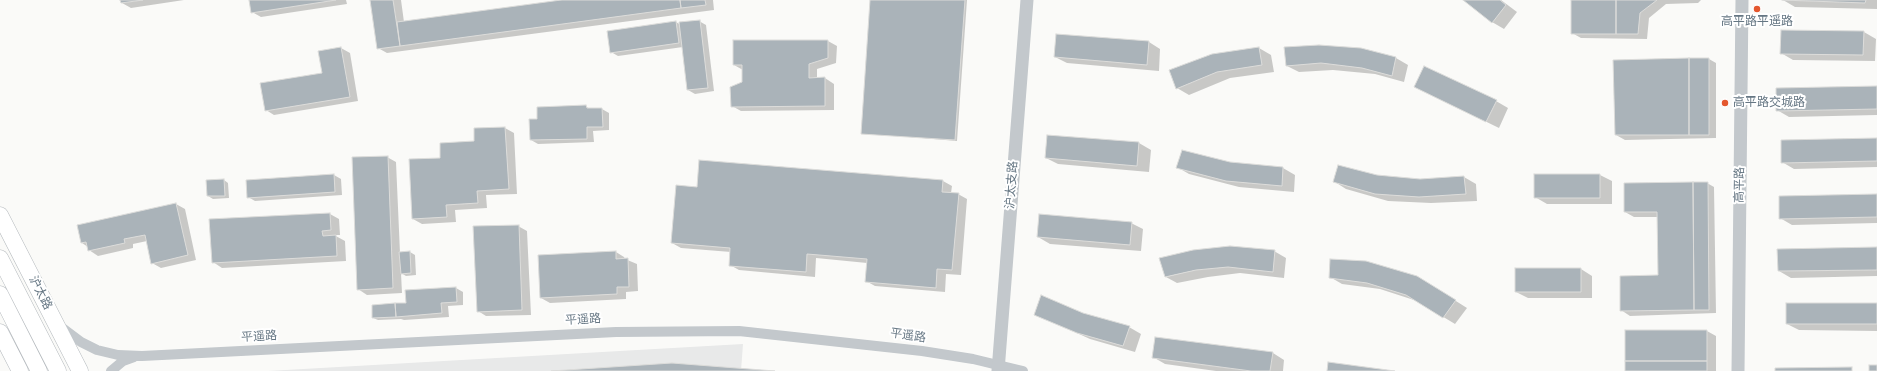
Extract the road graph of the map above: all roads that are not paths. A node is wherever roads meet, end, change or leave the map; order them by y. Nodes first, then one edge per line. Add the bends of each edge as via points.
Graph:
1 (1027, 0) edge
2 (1742, 0) edge
3 (0, 215) edge
4 (0, 258) edge
5 (0, 294) edge
6 (55, 322) junction
7 (0, 332) edge
8 (142, 356) junction
9 (998, 368) edge
10 (20, 371) edge
11 (39, 371) edge
12 (58, 371) edge
13 (80, 371) edge
14 (112, 371) edge
15 (1023, 371) edge
16 (1738, 371) edge

1 - 9 street, 沪太支路
2 - 16 street, 高平路
3 - 6 main road, 沪太路
4 - 12 main road, 沪太路
5 - 11 main road
6 - 8 street, 平遥路 via 91,347 118,355
6 - 13 main road, 沪太路
7 - 10 main road
8 - 9 street, 平遥路 via 695,330 765,333 873,345 966,358
8 - 14 street, 平遥路 via 126,360
9 - 15 street, 平遥路

